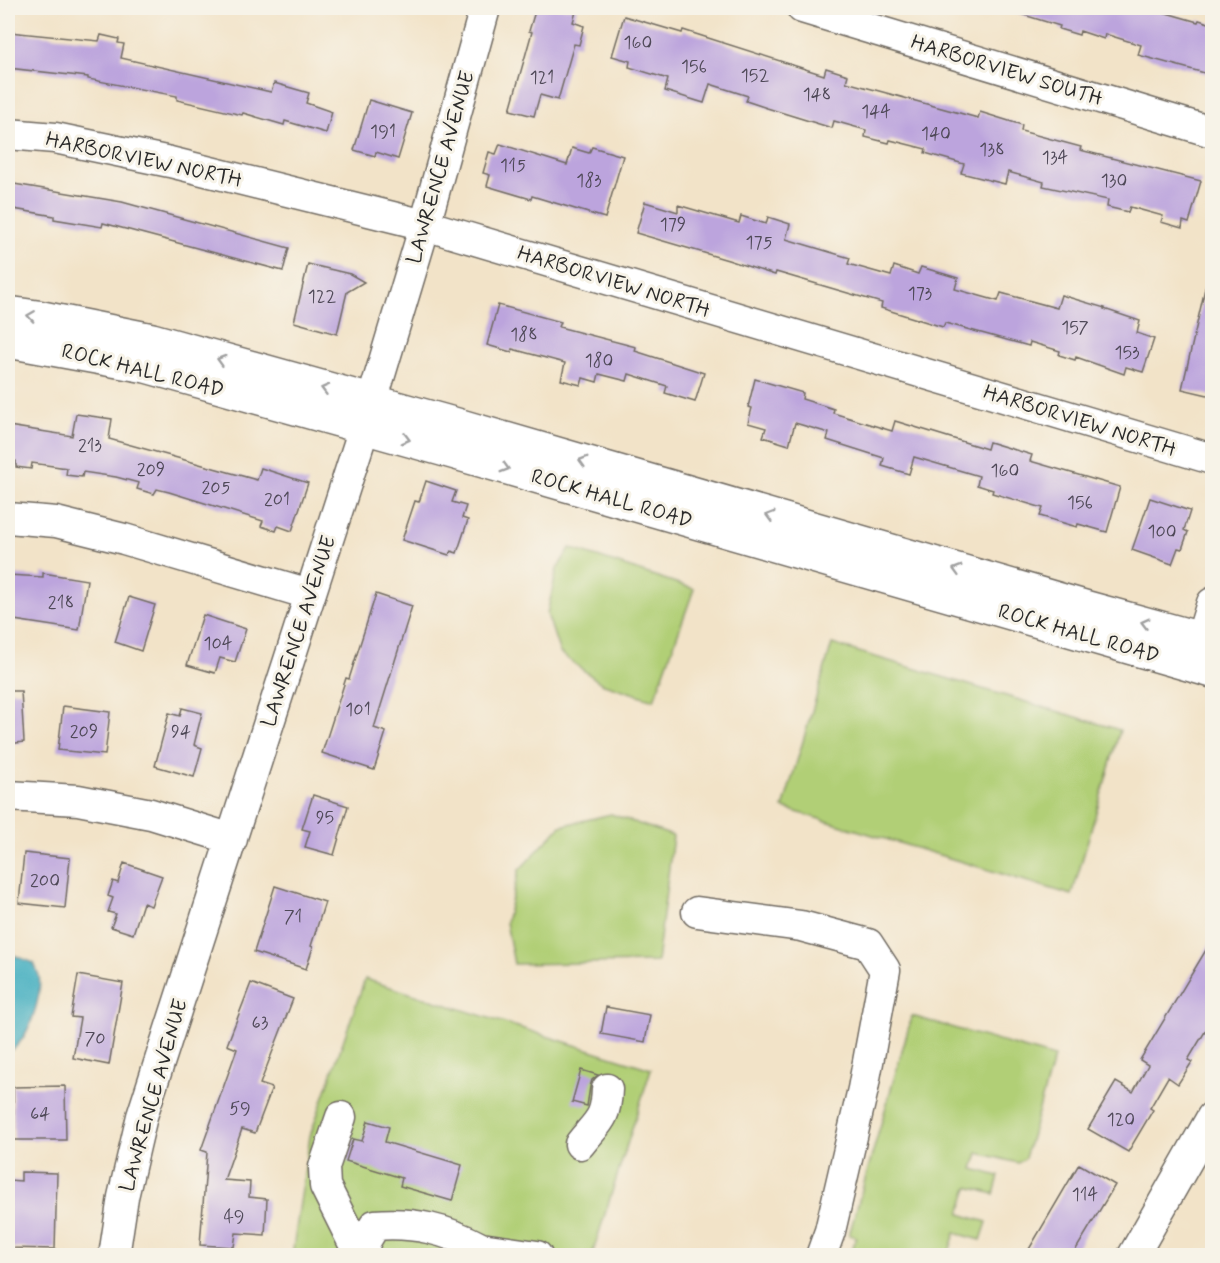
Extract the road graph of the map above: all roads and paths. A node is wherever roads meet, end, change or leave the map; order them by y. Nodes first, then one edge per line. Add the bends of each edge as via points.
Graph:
1 (485, 8) edge
2 (802, 8) edge
3 (1212, 132) edge
4 (8, 134) edge
5 (425, 225) junction
6 (8, 313) edge
7 (8, 341) edge
8 (368, 414) junction
9 (1212, 459) edge
10 (8, 518) edge
11 (863, 557) junction
12 (309, 594) junction
13 (1212, 603) edge
14 (1207, 640) edge
15 (1212, 671) edge
16 (8, 796) edge
17 (232, 838) junction
18 (697, 912) dead end
19 (607, 1089) dead end
20 (341, 1117) dead end
21 (1212, 1117) edge
22 (580, 1144) dead end
23 (482, 1252) edge
24 (114, 1256) edge
25 (360, 1256) edge
26 (537, 1256) edge
27 (821, 1256) edge
28 (1133, 1256) edge

1 - 5 street, LAWRENCE AVENUE
2 - 3 street, HARBORVIEW SOUTH
4 - 5 street, HARBORVIEW NORTH via 55,138 170,162
5 - 8 street, LAWRENCE AVENUE
5 - 9 street, HARBORVIEW NORTH
8 -> 6 main road, ROCK HALL ROAD via 152,339
7 - 8 main road, ROCK HALL ROAD
8 - 11 main road, ROCK HALL ROAD
8 - 12 street, LAWRENCE AVENUE
10 - 12 street via 56,522 124,539
14 -> 11 main road, ROCK HALL ROAD
11 - 15 main road, ROCK HALL ROAD
12 - 17 street, LAWRENCE AVENUE
13 - 14 street
16 - 17 street via 78,800 151,814
17 - 24 street, LAWRENCE AVENUE via 142,1116
18 - 27 street via 801,926 868,944 885,970 862,1089
19 - 22 street via 602,1119
20 - 25 street via 324,1167 325,1186
21 - 28 street
23 - 25 street via 459,1236 401,1223 375,1225
23 - 26 street

